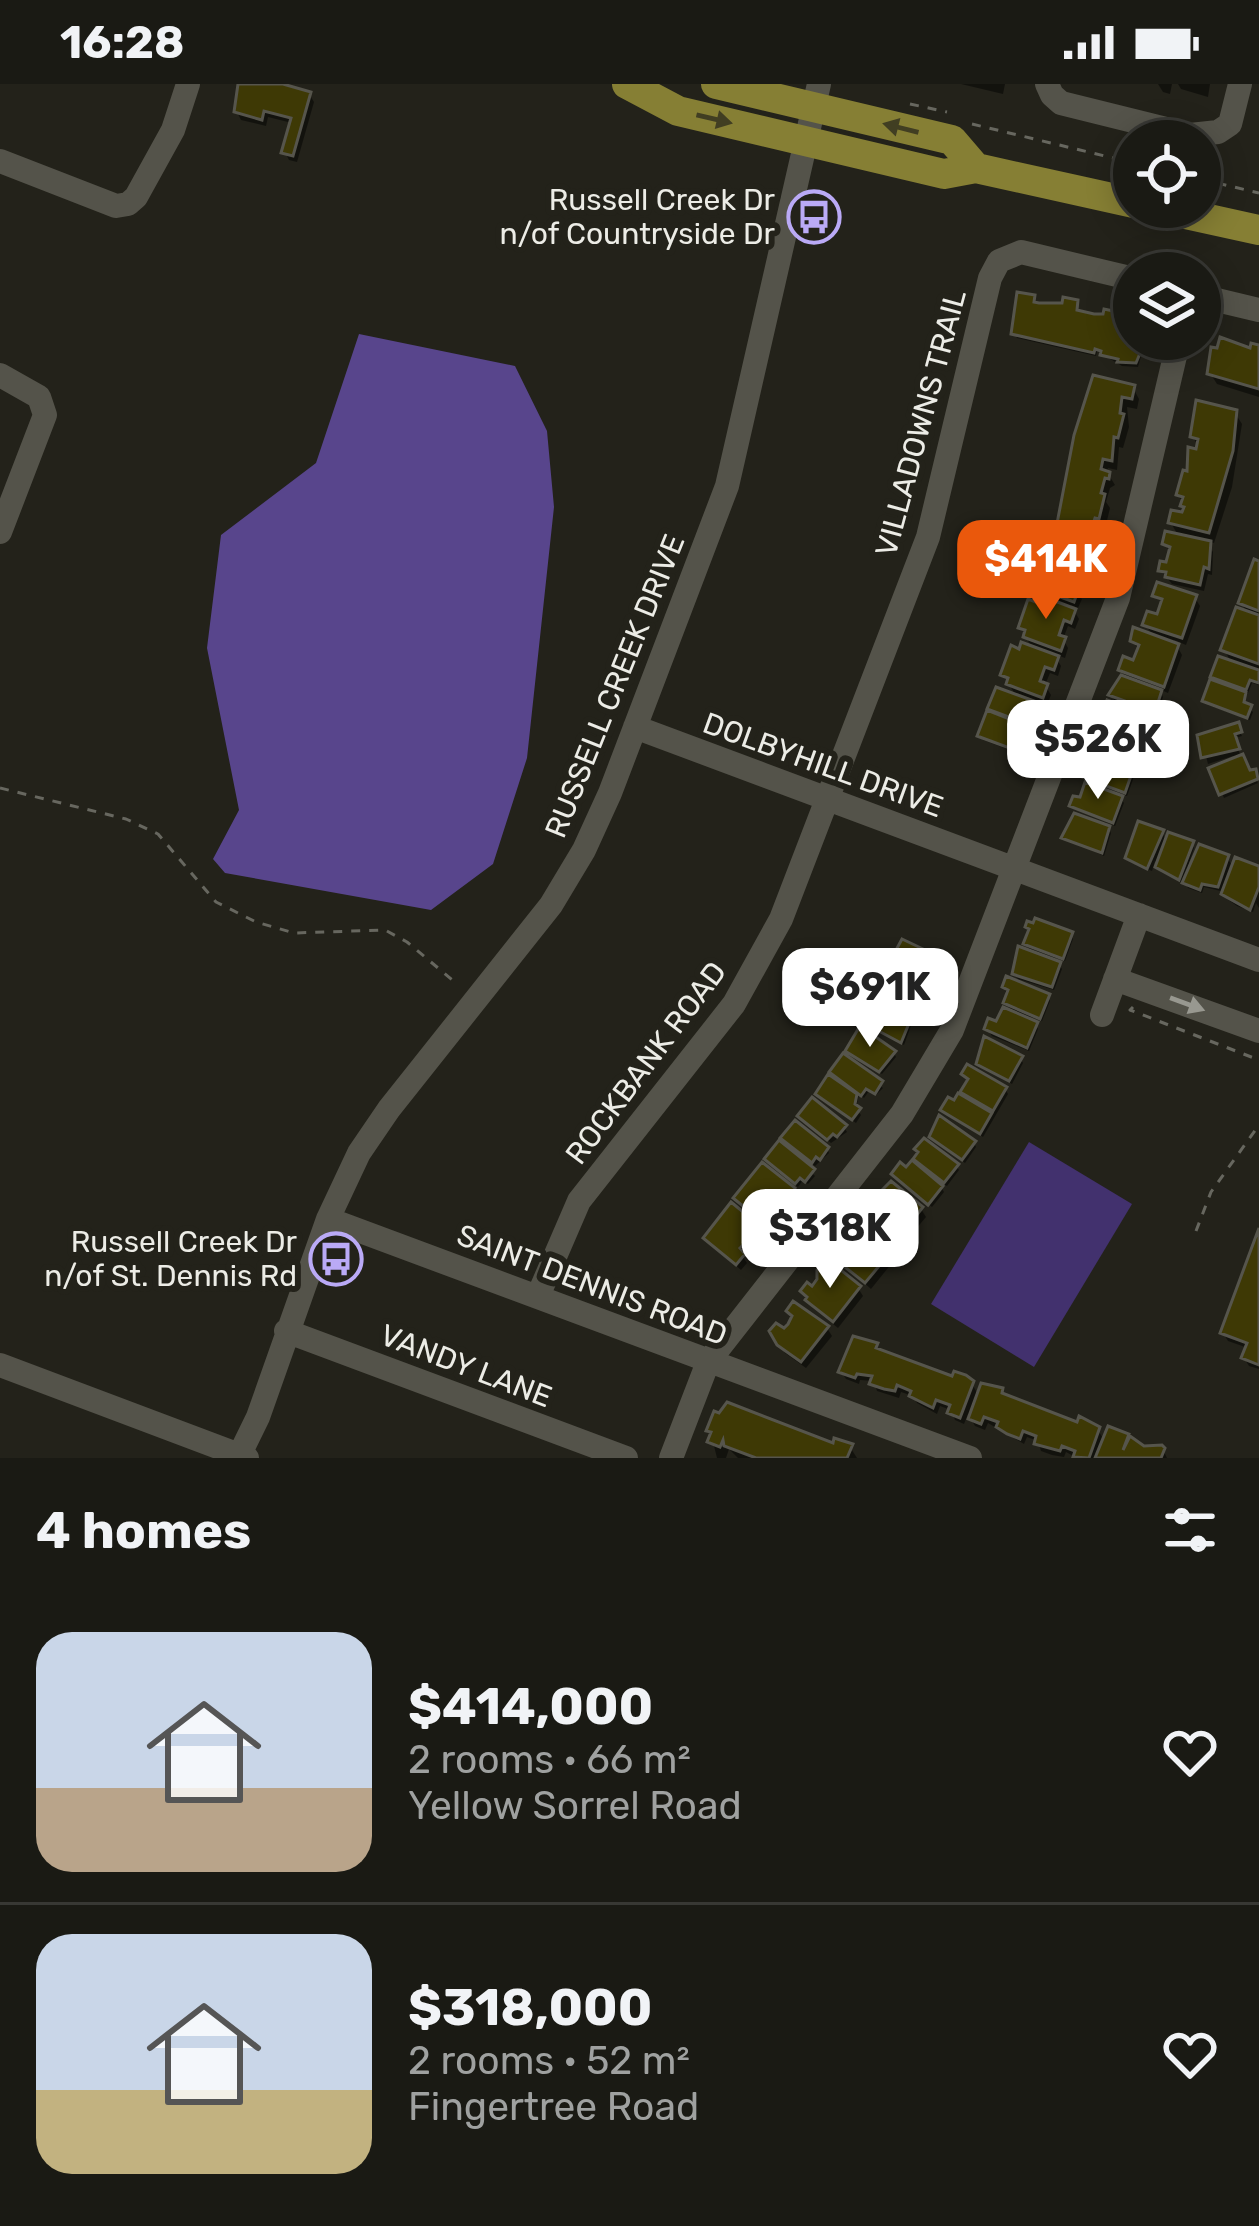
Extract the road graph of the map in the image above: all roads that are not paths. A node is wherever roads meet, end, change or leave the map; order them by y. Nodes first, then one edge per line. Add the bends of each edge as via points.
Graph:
1 (188, 84) edge
2 (627, 84) edge
3 (716, 84) edge
4 (1047, 84) edge
5 (1240, 84) edge
6 (816, 96) edge
7 (805, 141) junction
8 (0, 161) edge
9 (976, 168) junction
10 (1113, 197) edge
11 (1221, 222) edge
12 (1259, 230) edge
13 (1113, 275) edge
14 (1221, 301) edge
15 (1259, 310) edge
16 (1174, 360) edge
17 (0, 375) edge
18 (0, 532) edge
19 (635, 727) junction
20 (829, 799) junction
21 (1015, 868) junction
22 (1139, 915) junction
23 (1259, 960) edge
24 (1115, 979) junction
25 (1102, 1015) dead end
26 (1259, 1030) edge
27 (328, 1219) junction
28 (538, 1296) junction
29 (286, 1330) junction
30 (708, 1362) junction
31 (0, 1365) edge
32 (241, 1457) edge
33 (626, 1458) edge
34 (671, 1458) edge
35 (970, 1458) edge

1 - 8 street via 173,130 128,204
2 -> 7 main road via 678,111
3 - 6 main road
4 - 5 street via 1061,103 1204,136 1231,124
6 - 7 street, RUSSELL CREEK DRIVE
9 -> 6 main road via 952,140
7 - 9 main road via 944,174
7 - 19 street, RUSSELL CREEK DRIVE via 727,486
9 - 10 main road
11 - 12 main road
13 - 20 street, VILLADOWNS TRAIL via 1021,252 999,261 928,537
14 - 15 street
16 - 21 street via 1118,598
17 - 18 street via 39,398 45,415
19 - 20 street, DOLBYHILL DRIVE
19 - 27 street, RUSSELL CREEK DRIVE via 584,850 550,905 389,1109
20 - 21 street, DOLBYHILL DRIVE
20 - 28 street, ROCKBANK ROAD via 782,919 734,1004 579,1201
21 - 22 street, DOLBYHILL DRIVE
21 - 30 street via 952,1030 902,1114
22 - 23 street, DOLBYHILL DRIVE
22 - 24 street
24 - 25 street
24 -> 26 street
27 - 28 street, SAINT DENNIS ROAD
27 - 29 street, RUSSELL CREEK DRIVE
28 - 30 street, SAINT DENNIS ROAD
29 - 32 street, RUSSELL CREEK DRIVE
29 - 33 street, VANDY LANE
30 - 34 street
30 - 35 street, SAINT DENNIS ROAD
31 - 32 street

